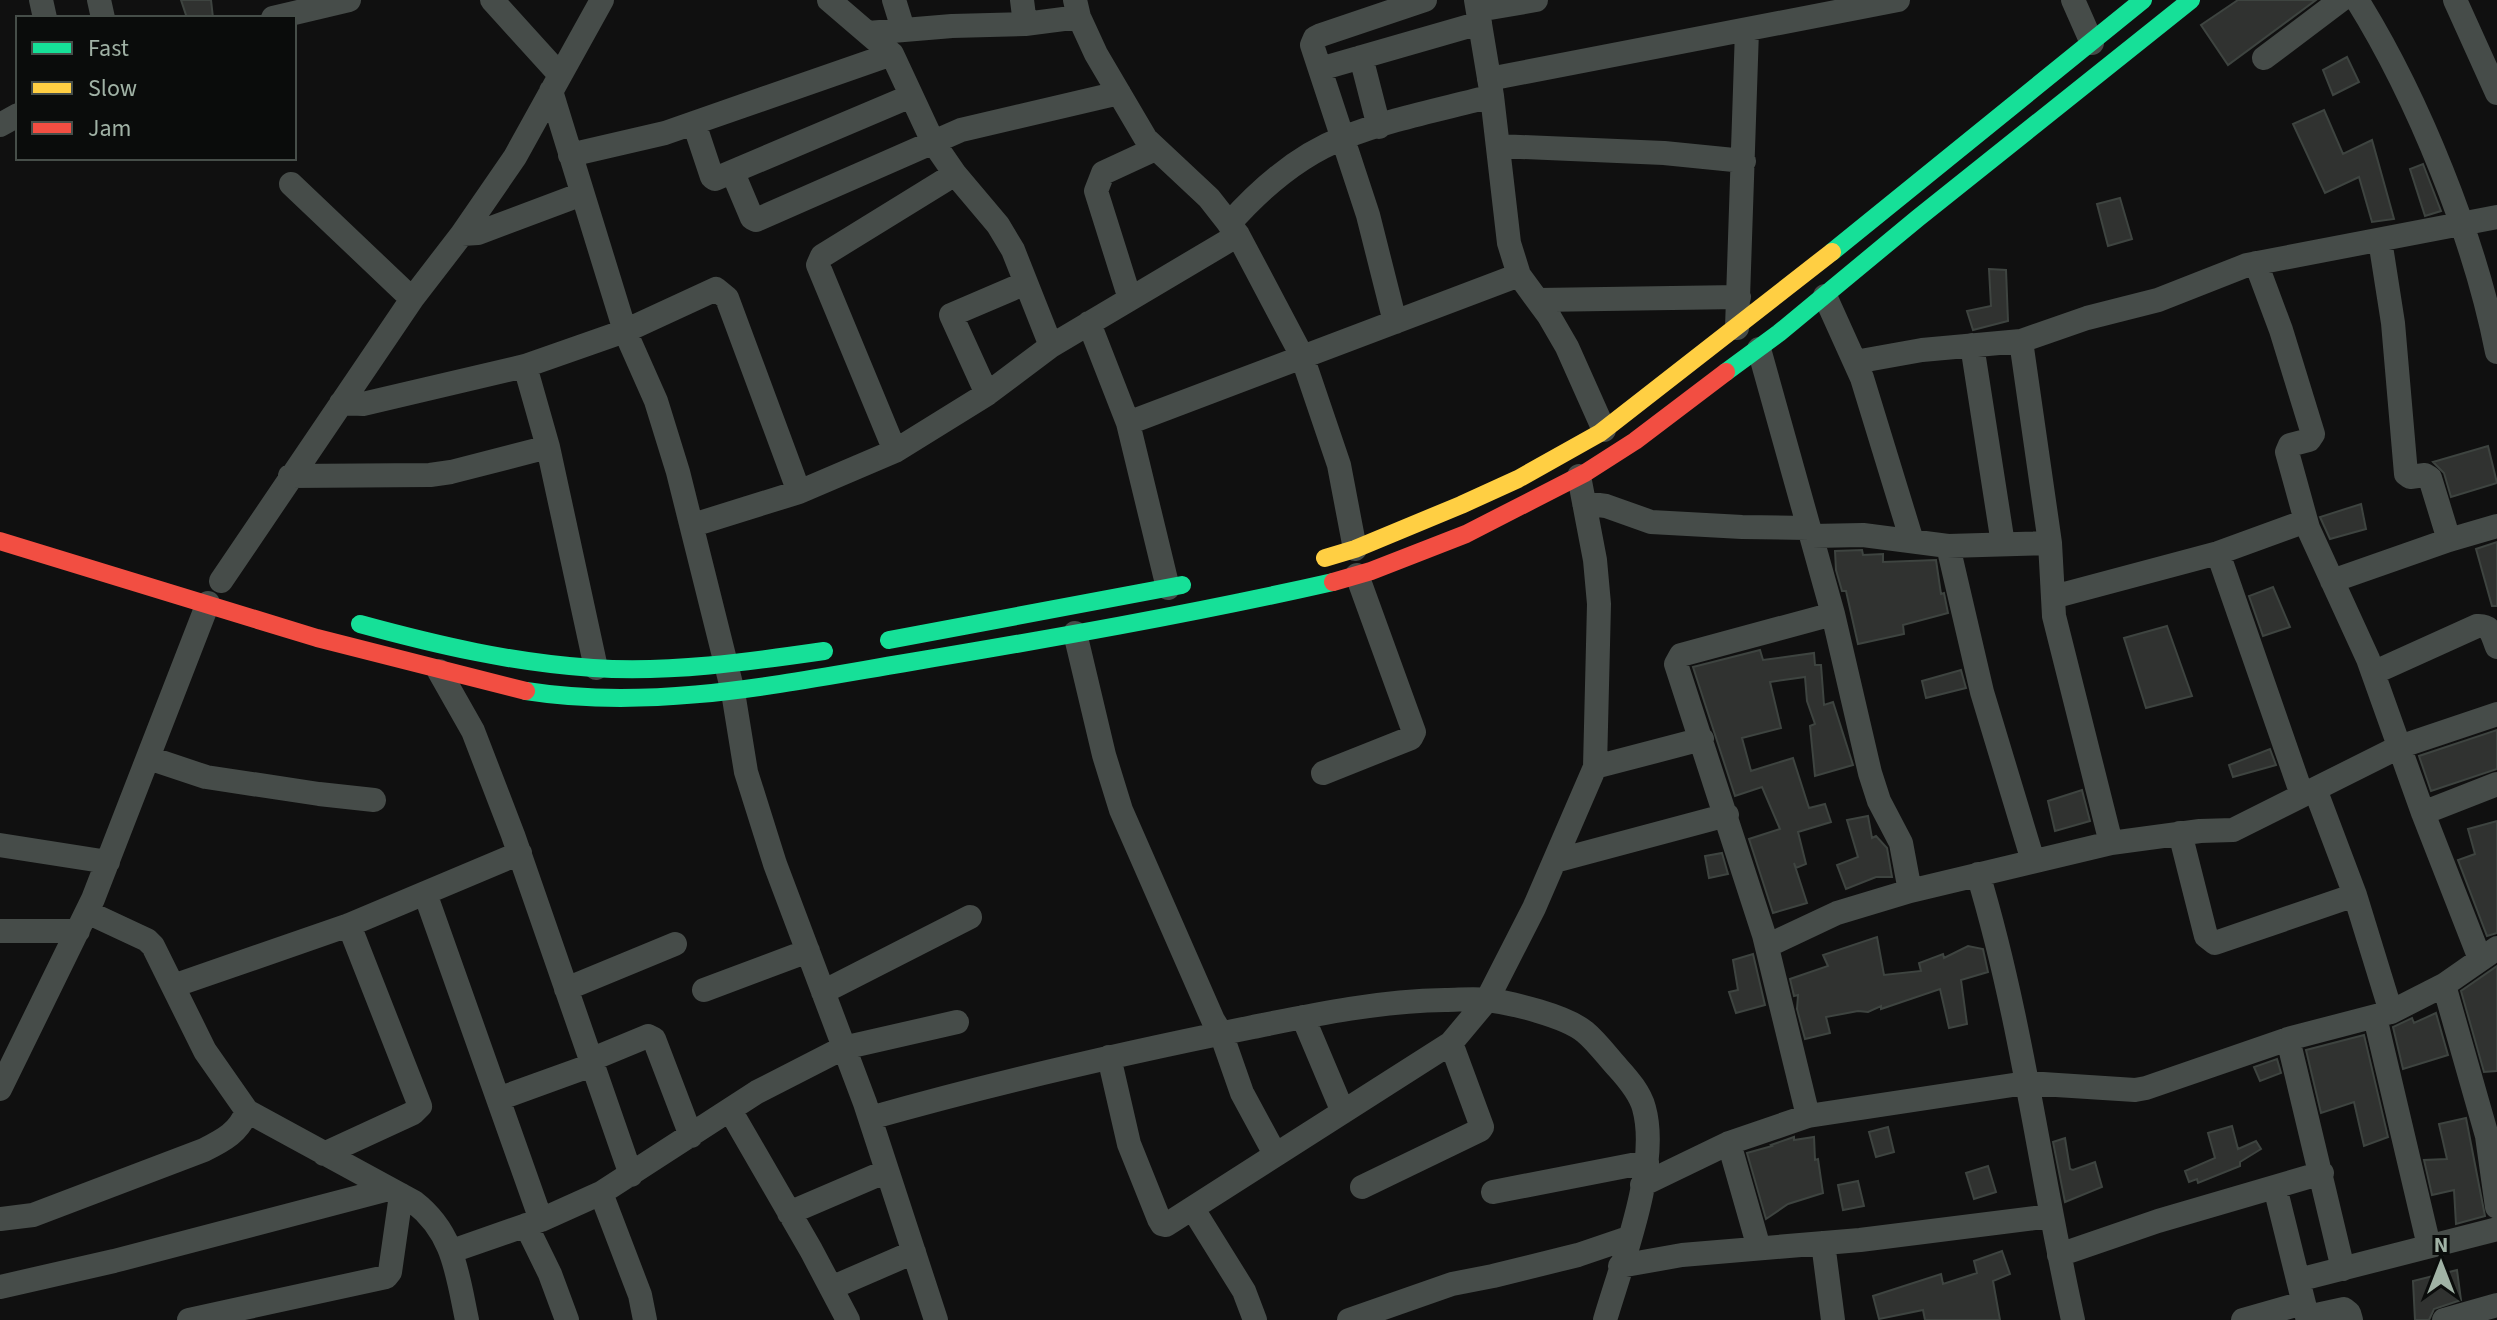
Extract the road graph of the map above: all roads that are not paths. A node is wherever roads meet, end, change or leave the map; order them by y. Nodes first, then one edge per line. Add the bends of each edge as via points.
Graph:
1 (349, 0) edge
2 (492, 0) edge
3 (602, 0) edge
4 (829, 0) edge
5 (894, 0) edge
6 (1425, 0) edge
7 (1536, 0) edge
8 (2073, 0) edge
9 (2143, 0) edge
10 (2191, 0) edge
11 (2341, 0) edge
12 (2357, 0) edge
13 (2455, 0) edge
14 (1891, 1) edge
15 (1077, 9) edge
16 (1478, 11) edge
17 (1782, 11) edge
18 (1023, 12) edge
19 (281, 16) edge
20 (903, 29) junction
21 (1747, 30) junction
22 (868, 33) junction
23 (2092, 43) junction
24 (892, 54) junction
25 (1361, 57) junction
26 (2264, 58) dead end
27 (1320, 69) junction
28 (555, 83) junction
29 (1491, 88) junction
30 (1119, 93) junction
31 (2497, 93) edge
32 (911, 96) junction
33 (694, 123) junction
34 (1379, 127) junction
35 (1343, 138) junction
36 (933, 142) junction
37 (1498, 146) junction
38 (1155, 149) junction
39 (570, 155) junction
40 (1744, 161) junction
41 (733, 173) junction
42 (955, 174) junction
43 (291, 184) dead end
44 (582, 194) junction
45 (2497, 217) edge
46 (2461, 224) junction
47 (1234, 229) junction
48 (462, 234) junction
49 (2380, 240) junction
50 (2256, 263) junction
51 (1519, 275) junction
52 (1026, 283) junction
53 (1825, 296) junction
54 (1739, 297) junction
55 (412, 299) junction
56 (1130, 299) junction
57 (1538, 300) junction
58 (1395, 322) junction
59 (1089, 323) junction
60 (1737, 328) junction
61 (625, 331) junction
62 (2021, 341) junction
63 (1972, 345) junction
64 (1051, 346) junction
65 (1759, 349) junction
66 (2497, 352) edge
67 (1302, 356) junction
68 (1855, 362) junction
69 (525, 366) junction
70 (987, 394) junction
71 (341, 403) junction
72 (1128, 423) junction
73 (1604, 430) junction
74 (548, 447) junction
75 (895, 451) junction
76 (290, 476) junction
77 (1579, 476) junction
78 (799, 492) junction
79 (1584, 503) junction
80 (2306, 521) junction
81 (693, 525) junction
82 (2497, 526) edge
83 (1811, 532) junction
84 (2449, 540) junction
85 (1912, 541) junction
86 (2050, 543) junction
87 (2003, 544) junction
88 (1, 545) edge
89 (1948, 546) junction
90 (1355, 549) junction
91 (2218, 553) junction
92 (1311, 563) dead end
93 (196, 573) dead end
94 (1357, 575) junction
95 (2332, 581) junction
96 (1198, 582) dead end
97 (228, 583) joint
98 (1168, 588) junction
99 (2053, 597) junction
100 (208, 603) junction
101 (1833, 614) junction
102 (348, 620) dead end
103 (1075, 633) junction
104 (877, 643) dead end
105 (2497, 647) edge
106 (847, 648) dead end
107 (727, 665) junction
108 (596, 668) junction
109 (439, 671) junction
110 (2373, 673) junction
111 (733, 692) junction
112 (2497, 714) edge
113 (1702, 739) junction
114 (2399, 747) junction
115 (149, 758) junction
116 (1595, 767) junction
117 (1323, 773) dead end
118 (2496, 787) edge
119 (2309, 792) junction
120 (374, 800) dead end
121 (2423, 813) junction
122 (1727, 815) junction
123 (2180, 833) junction
124 (2111, 843) junction
125 (0, 845) edge
126 (520, 853) junction
127 (1555, 861) junction
128 (2033, 861) junction
129 (108, 862) junction
130 (1978, 874) junction
131 (1910, 891) junction
132 (425, 893) junction
133 (2355, 895) junction
134 (970, 917) dead end
135 (82, 921) junction
136 (349, 925) junction
137 (0, 931) edge
138 (675, 944) dead end
139 (1767, 946) junction
140 (808, 951) junction
141 (2489, 954) edge
142 (2444, 985) junction
143 (173, 986) junction
144 (566, 989) junction
145 (704, 990) dead end
146 (823, 992) junction
147 (1487, 1000) junction
148 (2383, 1014) junction
149 (1303, 1017) junction
150 (957, 1022) dead end
151 (1221, 1033) junction
152 (2288, 1039) junction
153 (1451, 1043) junction
154 (843, 1048) junction
155 (1109, 1057) junction
156 (591, 1062) junction
157 (2026, 1083) junction
158 (0, 1089) edge
159 (498, 1099) junction
160 (730, 1110) junction
161 (247, 1111) junction
162 (1343, 1112) junction
163 (1808, 1116) junction
164 (870, 1118) junction
165 (691, 1136) junction
166 (1729, 1143) junction
167 (324, 1154) junction
168 (1275, 1154) junction
169 (887, 1171) junction
170 (2322, 1173) junction
171 (1644, 1174) junction
172 (631, 1175) junction
173 (1362, 1187) dead end
174 (2275, 1187) junction
175 (395, 1192) junction
176 (1493, 1192) dead end
177 (601, 1193) junction
178 (2497, 1207) edge
179 (1193, 1209) junction
180 (789, 1213) junction
181 (2051, 1216) junction
182 (0, 1219) edge
183 (534, 1223) junction
184 (2497, 1229) edge
185 (1628, 1238) junction
186 (1823, 1243) junction
187 (2429, 1246) junction
188 (1759, 1248) junction
189 (452, 1251) junction
190 (914, 1252) junction
191 (2059, 1255) junction
192 (1620, 1266) junction
193 (2343, 1269) junction
194 (0, 1287) edge
195 (831, 1288) junction
196 (2304, 1305) edge
197 (2497, 1305) edge
198 (189, 1320) edge
199 (467, 1320) edge
200 (567, 1320) edge
201 (645, 1320) edge
202 (848, 1320) edge
203 (936, 1320) edge
204 (1255, 1320) edge
205 (1349, 1320) edge
206 (1605, 1320) edge
207 (1833, 1320) edge
208 (2073, 1320) edge
209 (2245, 1320) edge
210 (2351, 1320) edge
211 (2444, 1320) edge

1 - 19 street
2 - 28 street
3 - 28 street
4 - 22 street
5 - 20 street
6 - 27 street via 1315,38 1312,45
7 - 16 street
8 - 23 street
9 - 23 main road
10 - 53 main road
11 - 26 street
12 - 46 street via 2393,64
13 - 31 street
14 - 17 street
15 - 18 street
15 - 30 street
16 - 25 street
16 - 29 street
17 - 21 street
18 - 20 street
20 - 22 street
21 - 29 street
21 - 40 street
22 - 24 street
23 - 60 main road
24 - 32 street
24 - 33 street
25 - 27 street
25 - 34 street
27 - 35 street
28 - 39 street
28 - 48 street via 515,157
29 - 34 street
29 - 37 street
30 - 36 street via 998,119
30 - 38 street
32 - 36 street
32 - 41 street
33 - 39 street
33 - 41 street via 712,177
34 - 35 street
35 - 47 street via 1297,163 1244,207
35 - 58 street
36 - 41 street via 756,220
36 - 42 street
37 - 40 street
37 - 51 street via 1509,243
38 - 47 street
38 - 56 street via 1103,173 1096,191
39 - 44 street
40 - 54 street
42 - 52 street via 998,225
42 - 75 street via 822,256 818,265
43 - 55 street
44 - 48 street via 478,233
44 - 61 street
45 - 46 street
46 - 49 street
46 - 66 street
47 - 56 street
47 - 67 street
48 - 55 street
49 - 50 street
49 - 84 street via 2406,474 2430,478
50 - 62 street via 2158,300
50 - 80 street via 2313,434 2290,445 2287,452
51 - 57 street
51 - 58 street
52 - 64 street
52 - 70 street via 951,315
53 - 65 main road
53 - 68 street
54 - 57 street
54 - 60 street
55 - 71 street
56 - 59 street
57 - 73 street via 1567,347
58 - 67 street
59 - 64 street
59 - 72 street
60 - 73 main road
61 - 69 street
61 - 78 street via 716,289 722,292
61 - 81 street via 656,401
62 - 63 street
62 - 86 street
63 - 68 street
63 - 87 street
64 - 70 street
65 - 77 main road
65 - 83 street
67 - 72 street
67 - 90 street via 1339,465
68 - 85 street
69 - 71 street via 363,404
69 - 74 street
70 - 75 street
71 - 76 street
72 - 98 street
73 - 90 main road via 1518,479
74 - 76 street via 430,475
74 - 108 street
75 - 78 street
76 - 97 street
77 - 79 street
77 - 94 main road via 1466,534
78 - 81 street
79 - 83 street via 1651,522
79 - 116 street via 1599,604
80 - 91 street
80 - 95 street
81 - 107 street
82 - 84 street
83 - 85 street
83 - 101 street
84 - 95 street
85 - 89 street
86 - 87 street
86 - 99 street
87 - 89 street
88 - 100 main road
89 - 128 street via 1982,692
90 - 92 main road
91 - 99 street
91 - 119 street
93 - 97 main road
94 - 103 main road
94 - 117 street via 1414,732 1411,738
95 - 110 street
96 - 98 main road
98 - 104 main road
99 - 124 street
100 - 109 main road
100 - 115 street
101 - 113 street via 1681,655 1676,666
101 - 131 street via 1870,773 1901,843
102 - 108 main road via 498,657
103 - 111 main road
103 - 151 street via 1121,810
105 - 110 street via 2490,628 2477,626
106 - 107 main road
107 - 108 main road
107 - 111 street
109 - 111 main road via 529,692 631,699
109 - 126 street via 473,731
110 - 114 street
111 - 140 street via 746,772
112 - 114 street
113 - 116 street
113 - 122 street
114 - 119 street
114 - 121 street
115 - 120 street via 206,777
115 - 129 street
116 - 127 street
118 - 121 street
119 - 123 street via 2233,830
119 - 133 street
121 - 141 street
122 - 127 street
122 - 139 street
123 - 124 street
123 - 133 street via 2206,936 2215,943
124 - 128 street
125 - 129 street
126 - 132 street
126 - 144 street
127 - 147 street
128 - 130 street
129 - 135 street
130 - 131 street
130 - 157 street via 2002,958
131 - 139 street via 1837,913
132 - 136 street
132 - 159 street
133 - 148 street
134 - 146 street
135 - 137 street
135 - 143 street via 147,940
135 - 158 street
136 - 143 street
136 - 167 street via 420,1106
138 - 144 street
139 - 163 street
140 - 145 street
140 - 146 street
141 - 142 street
142 - 148 street
142 - 178 street via 2487,1136
143 - 161 street via 205,1051
144 - 156 street
146 - 154 street
147 - 149 street via 1380,1004
147 - 153 street
147 - 171 street via 1584,1030 1644,1105 1649,1136
148 - 152 street
148 - 187 street
149 - 151 street
149 - 162 street
150 - 154 street
151 - 155 street
151 - 168 street via 1242,1093
152 - 157 street via 2135,1090
152 - 170 street
153 - 162 street
153 - 173 street via 1482,1127
154 - 160 street
154 - 164 street
155 - 164 street
155 - 179 street via 1129,1144 1162,1224
156 - 159 street
156 - 165 street via 642,1038 654,1039
156 - 172 street
157 - 163 street
157 - 181 street
159 - 183 street
160 - 165 street
160 - 180 street
161 - 167 street
161 - 182 street via 230,1136 204,1150 33,1215
162 - 168 street
163 - 166 street
164 - 169 street
165 - 172 street
166 - 171 street
166 - 188 street
167 - 175 street
168 - 179 street
169 - 180 street
169 - 190 street
170 - 174 street
170 - 193 street
171 - 176 street
171 - 185 street
172 - 177 street
174 - 191 street
174 - 196 street
175 - 189 street via 430,1214
175 - 194 street
175 - 198 street via 386,1277
177 - 183 street
177 - 201 street
179 - 204 street via 1244,1291
180 - 195 street
181 - 186 street
181 - 191 street
183 - 189 street
183 - 200 street
184 - 187 street
185 - 192 street
185 - 205 street via 1452,1284
186 - 188 street
186 - 207 street
187 - 193 street
188 - 192 street
189 - 199 street
190 - 195 street
190 - 203 street
191 - 208 street
192 - 206 street
193 - 196 street
195 - 202 street
196 - 209 street
196 - 210 street via 2344,1309
197 - 211 street

